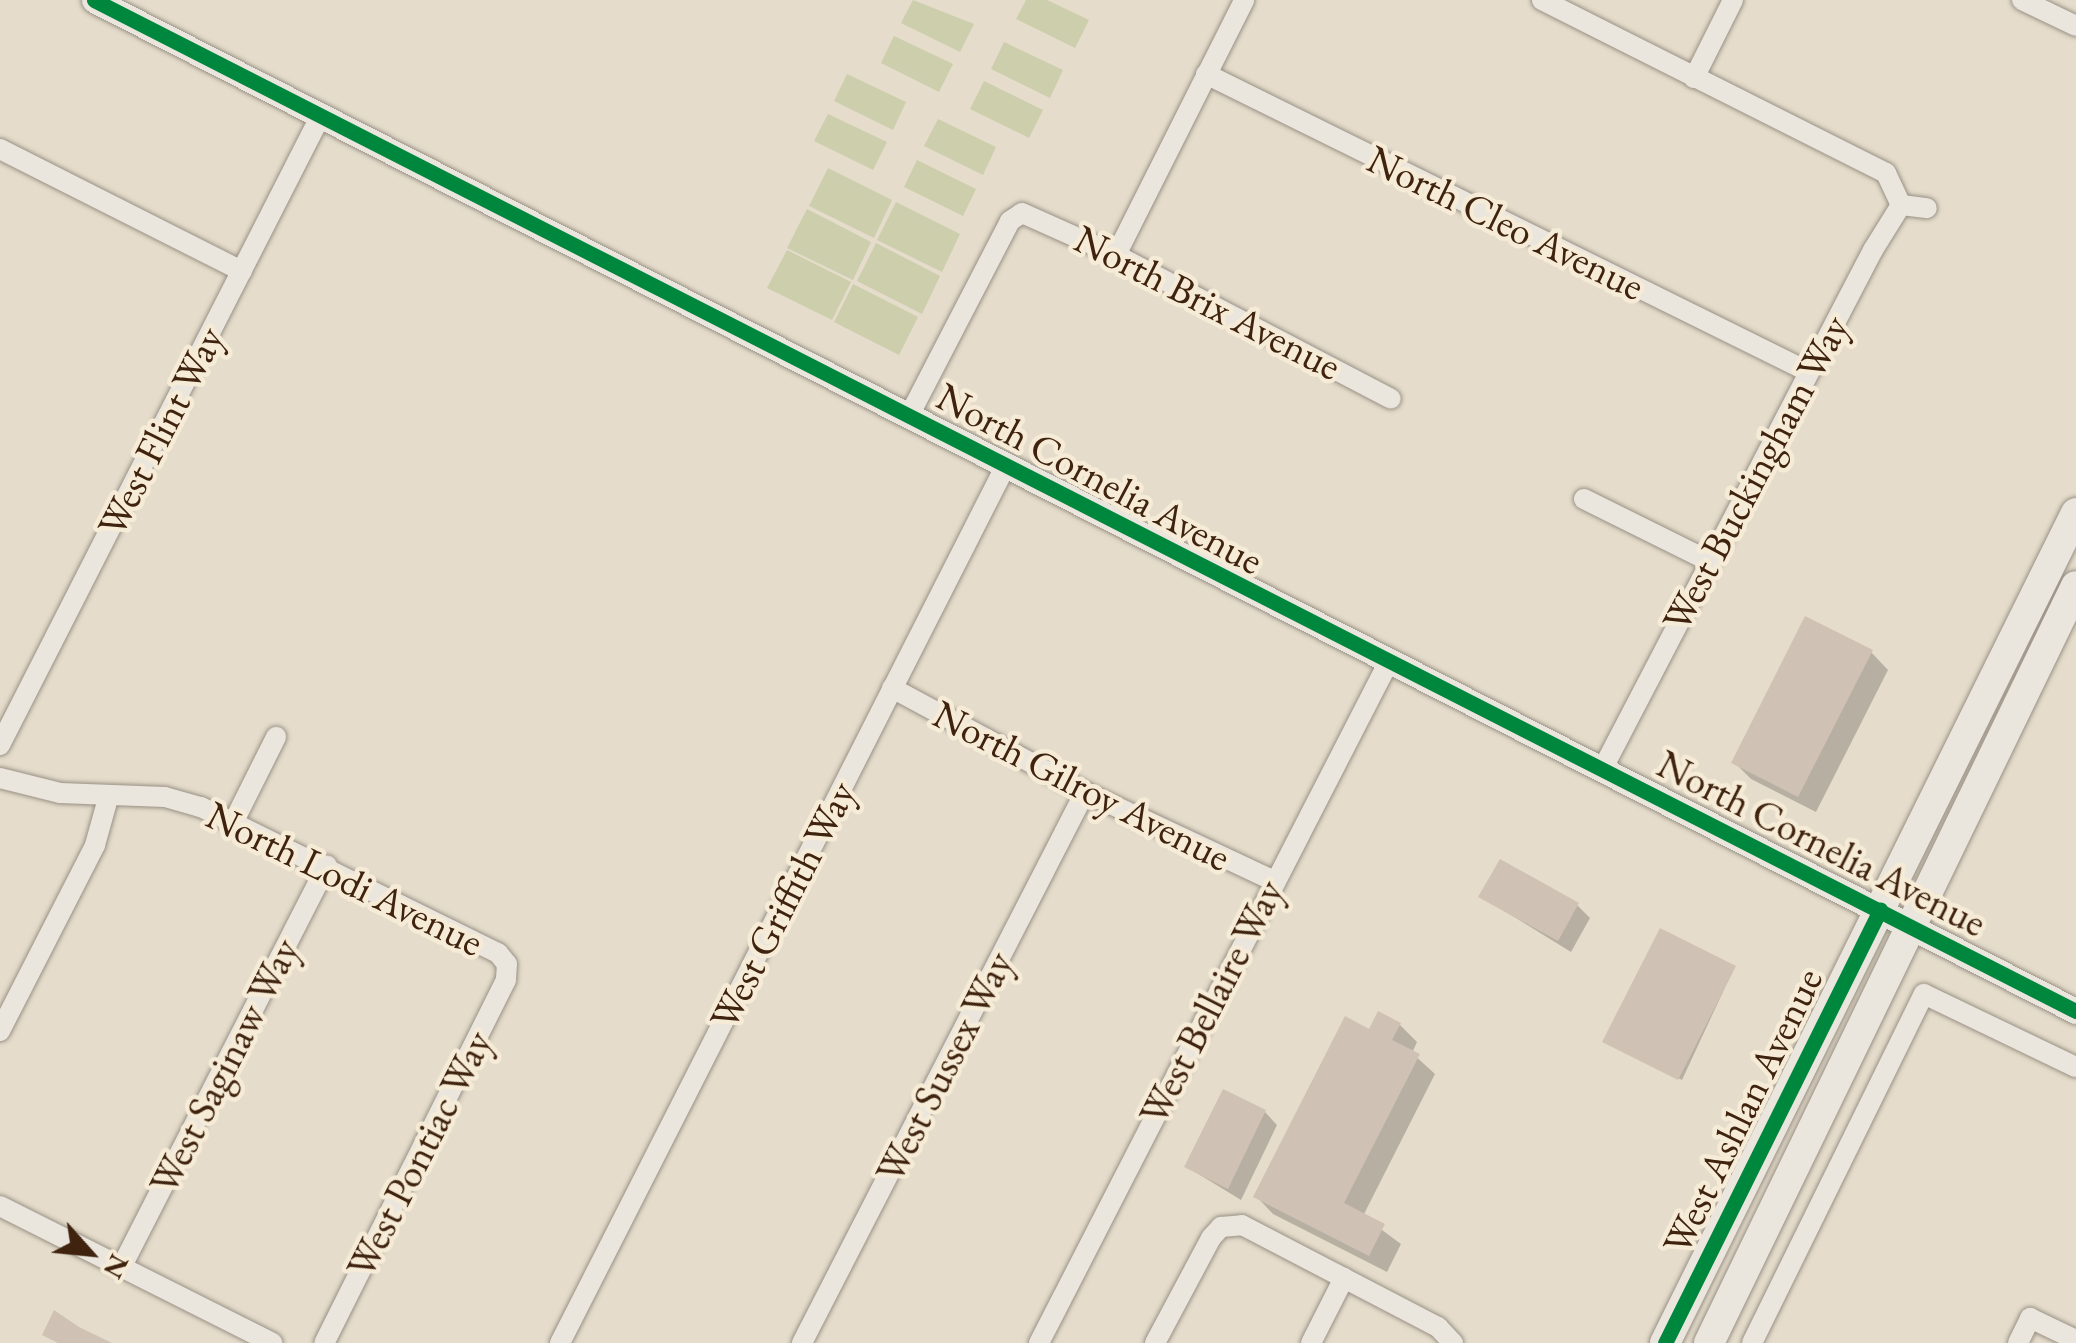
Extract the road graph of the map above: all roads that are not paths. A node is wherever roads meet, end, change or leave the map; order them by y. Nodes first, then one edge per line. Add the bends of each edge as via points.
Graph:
1 (94, 0) edge
2 (1244, 0) edge
3 (1542, 0) edge
4 (1733, 0) edge
5 (2022, 0) edge
6 (2076, 26) edge
7 (1206, 74) junction
8 (1694, 78) junction
9 (320, 117) junction
10 (0, 149) edge
11 (1900, 205) junction
12 (1926, 208) dead end
13 (1116, 255) junction
14 (242, 271) junction
15 (1807, 371) junction
16 (1392, 399) dead end
17 (910, 414) junction
18 (1005, 467) junction
19 (1584, 498) dead end
20 (2076, 513) edge
21 (1709, 561) junction
22 (2076, 586) edge
23 (1387, 664) junction
24 (892, 688) junction
25 (276, 737) dead end
26 (0, 745) edge
27 (1603, 768) junction
28 (0, 778) edge
29 (1086, 792) junction
30 (109, 794) junction
31 (234, 819) junction
32 (327, 865) junction
33 (1272, 880) junction
34 (1880, 910) junction
35 (1914, 926) junction
36 (507, 964) joint
37 (2076, 1010) edge
38 (0, 1031) edge
39 (2076, 1067) edge
40 (0, 1206) edge
41 (122, 1266) junction
42 (1344, 1278) junction
43 (1671, 1338) edge
44 (2076, 1340) edge
45 (272, 1343) edge
46 (324, 1343) edge
47 (560, 1343) edge
48 (802, 1343) edge
49 (1039, 1343) edge
50 (1155, 1343) edge
51 (1311, 1343) edge
52 (1453, 1343) edge
53 (1709, 1343) edge
54 (1752, 1343) edge
55 (2018, 1343) edge

1 - 9 street, North Cornelia Avenue
2 - 7 street
3 - 8 street
4 - 8 street
5 - 6 street
7 - 13 street
7 - 15 street, North Cleo Avenue
8 - 11 street via 1886,173
9 - 14 street, West Flint Way
9 - 17 street, North Cornelia Avenue
10 - 14 street
11 - 12 street
11 - 15 street, West Buckingham Way
13 - 16 street, North Brix Avenue
13 - 17 street, North Brix Avenue via 1022,213 1010,221
14 - 26 street, West Flint Way
15 - 21 street, West Buckingham Way
17 - 18 street, North Cornelia Avenue
18 - 23 street, North Cornelia Avenue
18 - 24 street, West Griffith Way
19 - 21 street
20 - 34 main road, West Ashlan Avenue
21 - 27 street, West Buckingham Way
22 - 35 main road, West Ashlan Avenue
23 - 27 street, North Cornelia Avenue
23 - 33 street, West Bellaire Way
24 - 29 street, North Gilroy Avenue
24 - 47 street, West Griffith Way
25 - 31 street
27 - 34 street, North Cornelia Avenue
28 - 30 street, North Lodi Avenue via 60,793
29 - 33 street, North Gilroy Avenue
29 - 48 street, West Sussex Way
30 - 31 street, North Lodi Avenue via 165,798
30 - 38 street via 94,845
31 - 32 street, North Lodi Avenue
32 - 36 street, North Lodi Avenue via 498,953
32 - 41 street, West Saginaw Way
33 - 49 street, West Bellaire Way
34 - 35 street, North Cornelia Avenue
34 - 43 main road, West Ashlan Avenue
35 - 37 street, North Cornelia Avenue
35 - 53 main road, West Ashlan Avenue
36 - 46 street, West Pontiac Way via 506,980
39 - 54 street via 1924,994
40 - 41 street
41 - 45 street
42 - 50 street via 1242,1225 1221,1226
42 - 51 street
42 - 52 street via 1438,1327
44 - 55 street via 2030,1318

